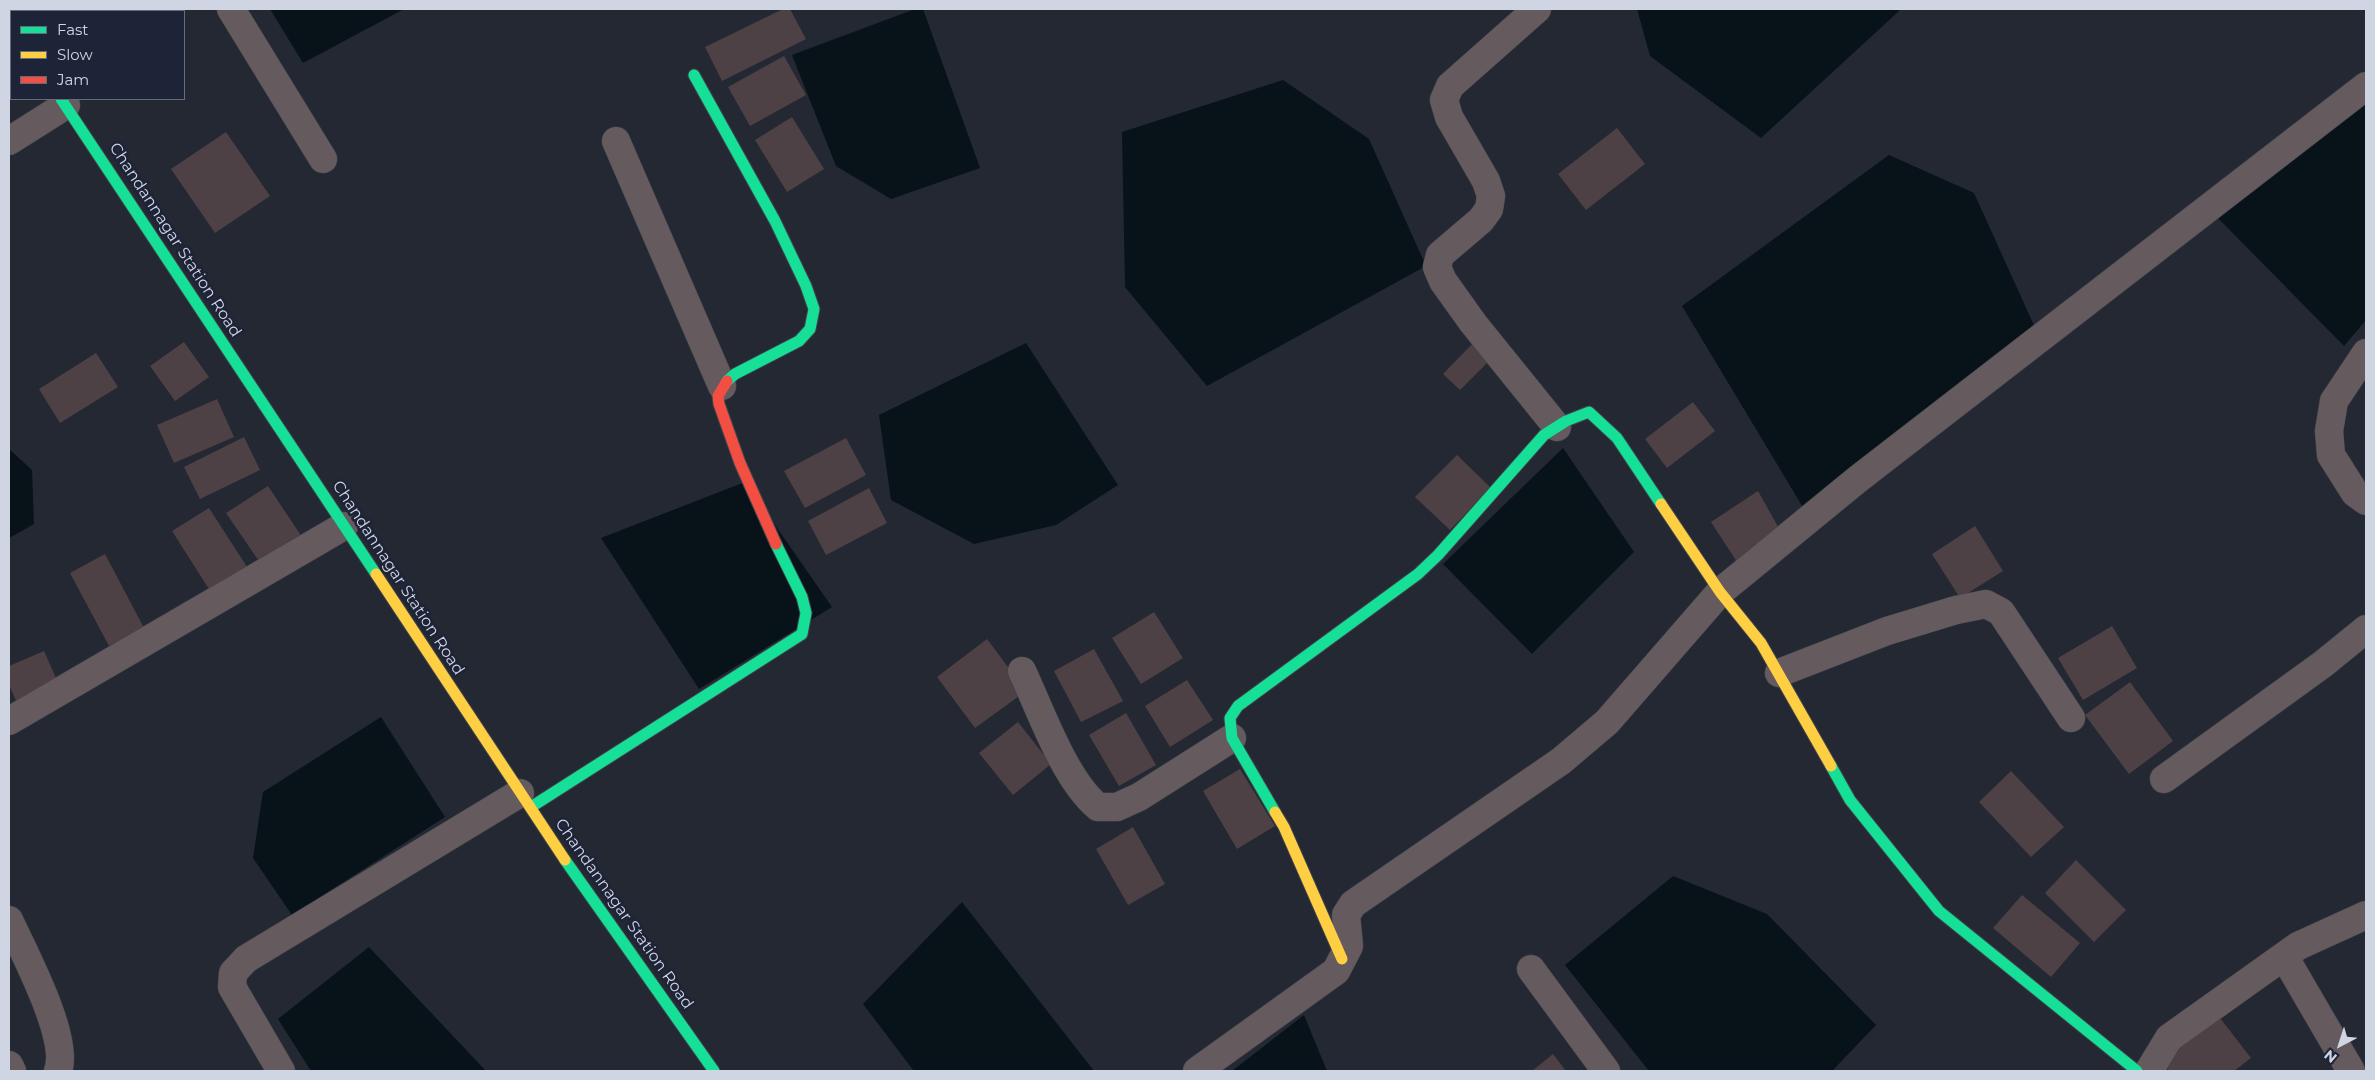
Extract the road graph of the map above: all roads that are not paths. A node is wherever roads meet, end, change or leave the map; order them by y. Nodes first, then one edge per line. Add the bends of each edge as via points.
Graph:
1 (231, 9) edge
2 (1537, 9) edge
3 (694, 75) dead end
4 (2366, 86) edge
5 (64, 102) edge
6 (9, 141) edge
7 (616, 141) dead end
8 (323, 159) dead end
9 (2366, 353) edge
10 (722, 386) junction
11 (1557, 427) junction
12 (2366, 501) edge
13 (344, 526) junction
14 (1720, 592) junction
15 (2366, 629) edge
16 (1022, 671) dead end
17 (1779, 673) junction
18 (2071, 718) dead end
19 (9, 721) edge
20 (1232, 738) junction
21 (2164, 778) dead end
22 (525, 800) junction
23 (2366, 915) edge
24 (9, 920) edge
25 (2284, 956) junction
26 (1342, 960) junction
27 (1531, 969) dead end
28 (9, 1065) edge
29 (12, 1071) edge
30 (58, 1071) edge
31 (281, 1071) edge
32 (714, 1071) edge
33 (1198, 1071) edge
34 (1606, 1071) edge
35 (2138, 1071) edge
36 (2149, 1071) edge
37 (2351, 1071) edge

1 - 8 street
2 - 11 street via 1450,86 1444,100 1449,117 1491,196 1489,209 1481,220 1440,255 1437,267 1443,281 1474,323
3 - 10 street via 786,244 814,314 798,343 740,372
4 - 14 street via 1858,479
5 - 6 street
5 - 13 street, Chandannagar Station Road
7 - 10 street
9 - 12 street via 2334,401 2329,431 2331,455 2355,493
10 - 22 street via 717,397 733,445 802,597 806,612 802,634
11 - 14 street via 1590,412 1617,438
11 - 20 street via 1544,435 1418,574 1238,706 1230,718
13 - 19 street
13 - 22 street, Chandannagar Station Road
14 - 17 street via 1761,643
14 - 26 street via 1607,722 1561,761 1353,904 1346,915 1349,946
15 - 21 street
16 - 20 street via 1069,770 1098,807 1117,807 1139,797
17 - 18 street via 1887,631 1986,604 2001,612
17 - 35 street via 1850,800 1939,911
20 - 26 street via 1284,827
22 - 31 street via 246,959 233,973 232,988
22 - 32 street, Chandannagar Station Road
23 - 25 street via 2298,946
24 - 30 street via 58,1039 61,1064
25 - 36 street via 2169,1038
25 - 37 street
26 - 33 street via 1336,971
27 - 34 street
28 - 29 street

